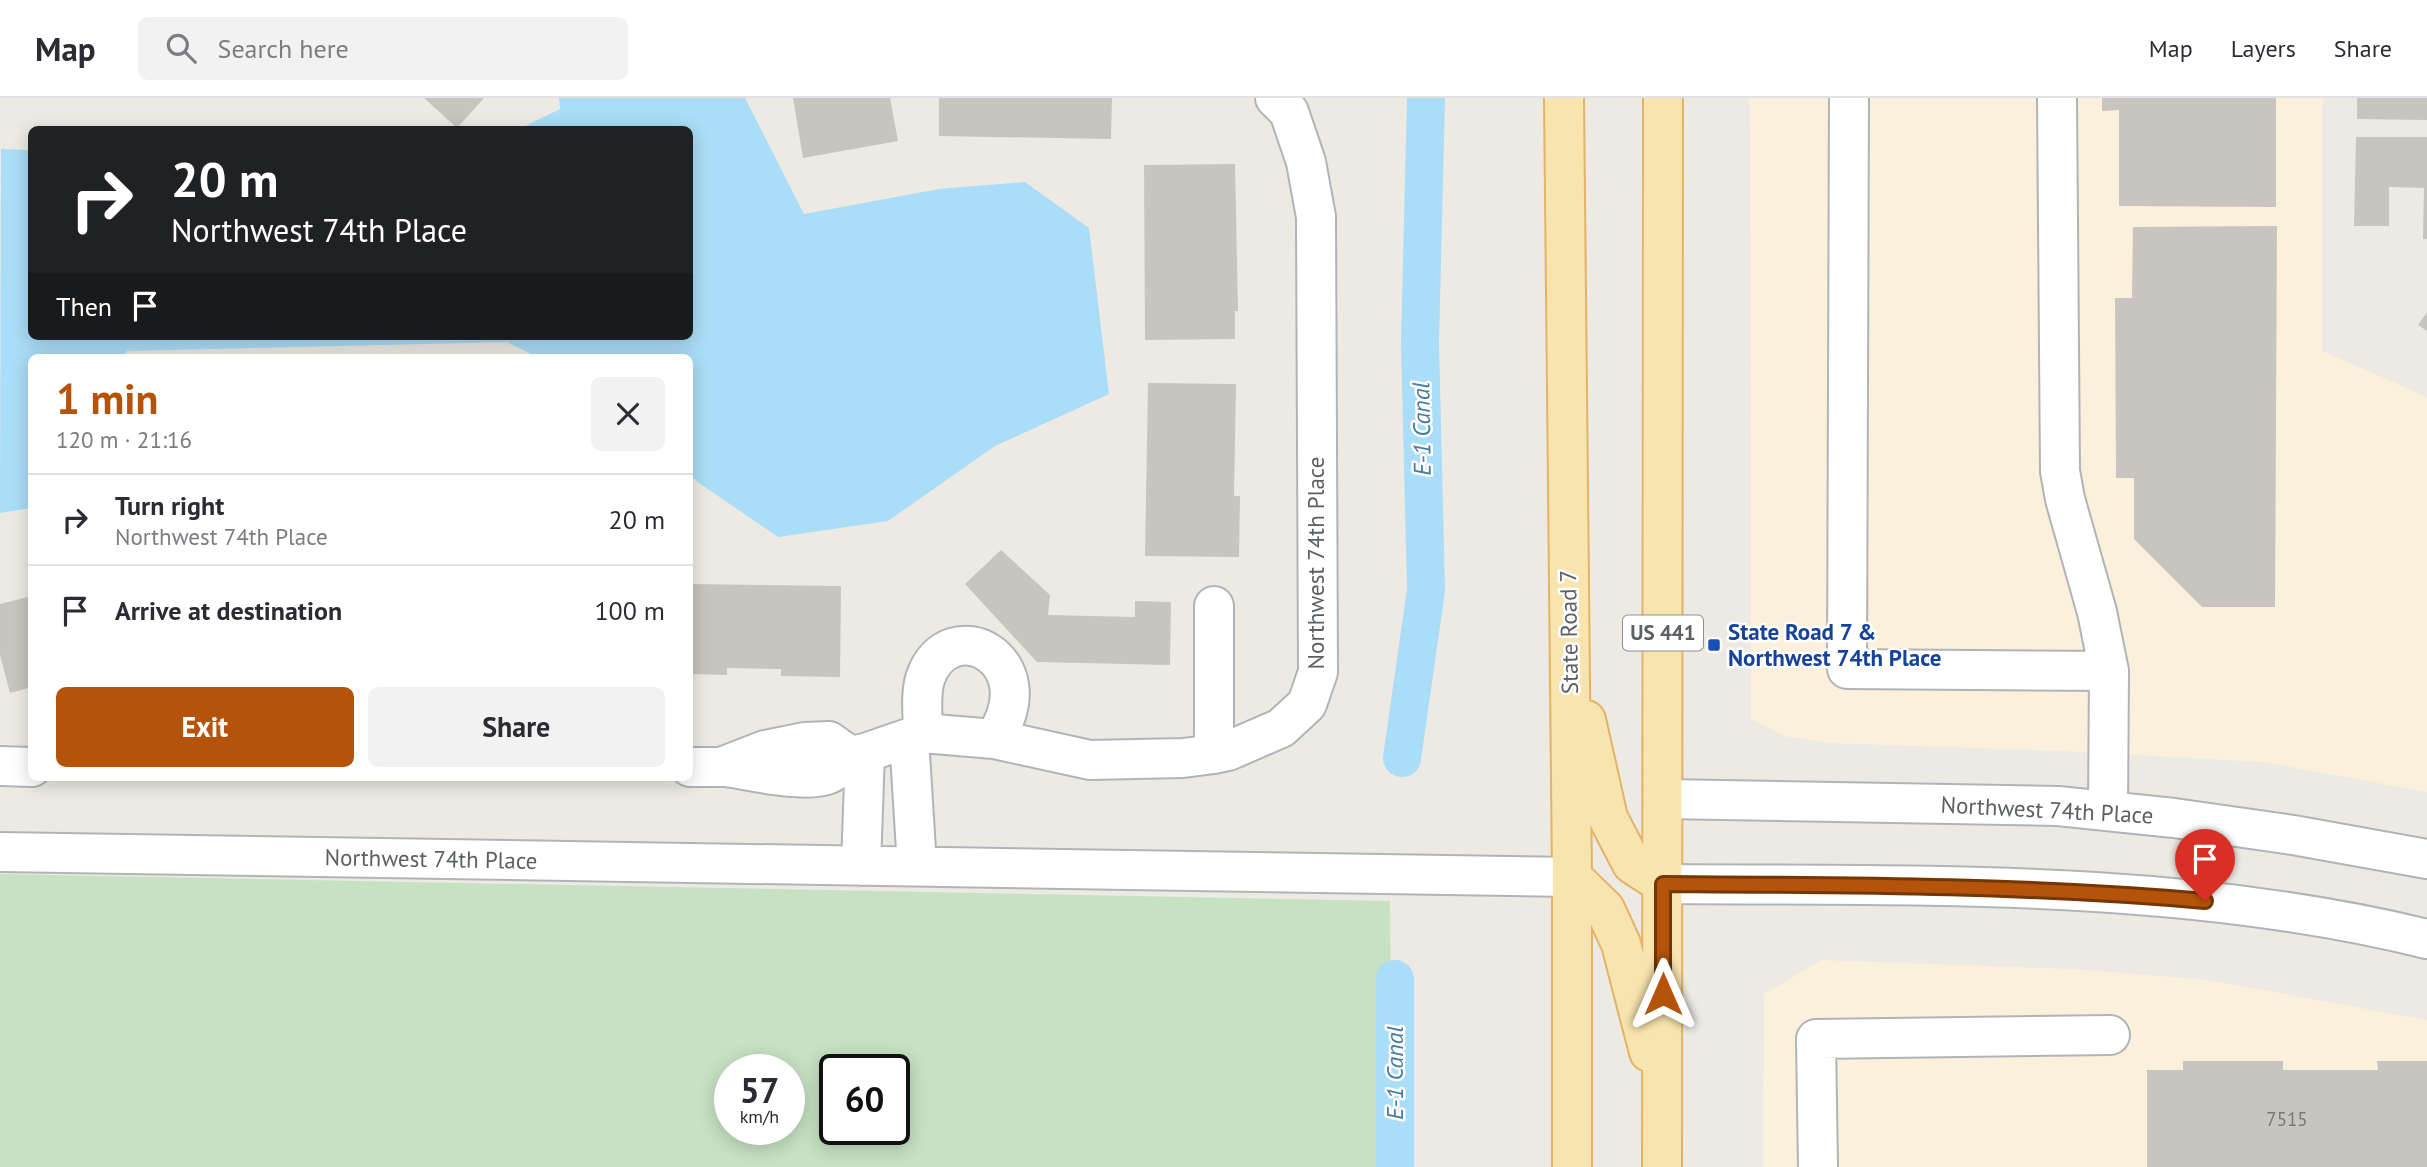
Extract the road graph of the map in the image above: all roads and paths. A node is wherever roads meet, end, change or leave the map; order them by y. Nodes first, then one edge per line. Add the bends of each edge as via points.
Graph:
1 (1275, 98) edge
2 (1564, 98) edge
3 (1663, 98) edge
4 (1849, 98) edge
5 (2057, 98) edge
6 (1214, 606) dead end
7 (1569, 646) junction
8 (2109, 671) junction
9 (916, 735) junction
10 (994, 740) junction
11 (1214, 754) junction
12 (858, 755) junction
13 (0, 766) edge
14 (28, 767) edge
15 (705, 767) edge
16 (1663, 799) junction
17 (2108, 811) junction
18 (0, 852) edge
19 (2427, 859) edge
20 (861, 866) junction
21 (917, 866) junction
22 (1572, 877) junction
23 (1663, 884) junction
24 (2427, 939) edge
25 (2110, 1035) dead end
26 (1663, 1105) junction
27 (1818, 1161) edge
28 (1572, 1167) edge
29 (1662, 1167) edge

1 - 11 street, Northwest 74th Place via 1289,112 1306,162 1316,217 1318,672 1307,704 1281,728
2 - 7 main road, State Road 7
3 - 16 main road, US 441
4 - 8 street via 1847,669
5 - 8 street via 2060,471
6 - 11 street
7 - 22 main road, State Road 7
7 - 23 main road via 1608,818 1632,864
8 - 17 street
9 - 10 street, Northwest 74th Place
9 - 10 street via 931,666 955,646 973,646 989,652 1003,667 1011,688 1010,709
9 - 12 street, Northwest 74th Place
9 - 21 street
10 - 11 street, Northwest 74th Place via 1090,760
12 - 15 street, Northwest 74th Place via 821,775 794,777
12 - 20 street
13 - 14 street
16 - 17 street, Northwest 74th Place via 2058,806
16 - 23 main road, US 441
17 - 19 street, Northwest 74th Place via 2293,835
18 - 20 street, Northwest 74th Place
20 - 21 street, Northwest 74th Place
21 - 22 street, Northwest 74th Place
22 - 26 main road via 1605,909 1621,944
22 - 28 main road, State Road 7
23 - 24 street via 2101,892 2228,903 2360,922
23 - 26 main road, US 441
25 - 27 street via 1816,1039
26 - 29 main road, US 441

